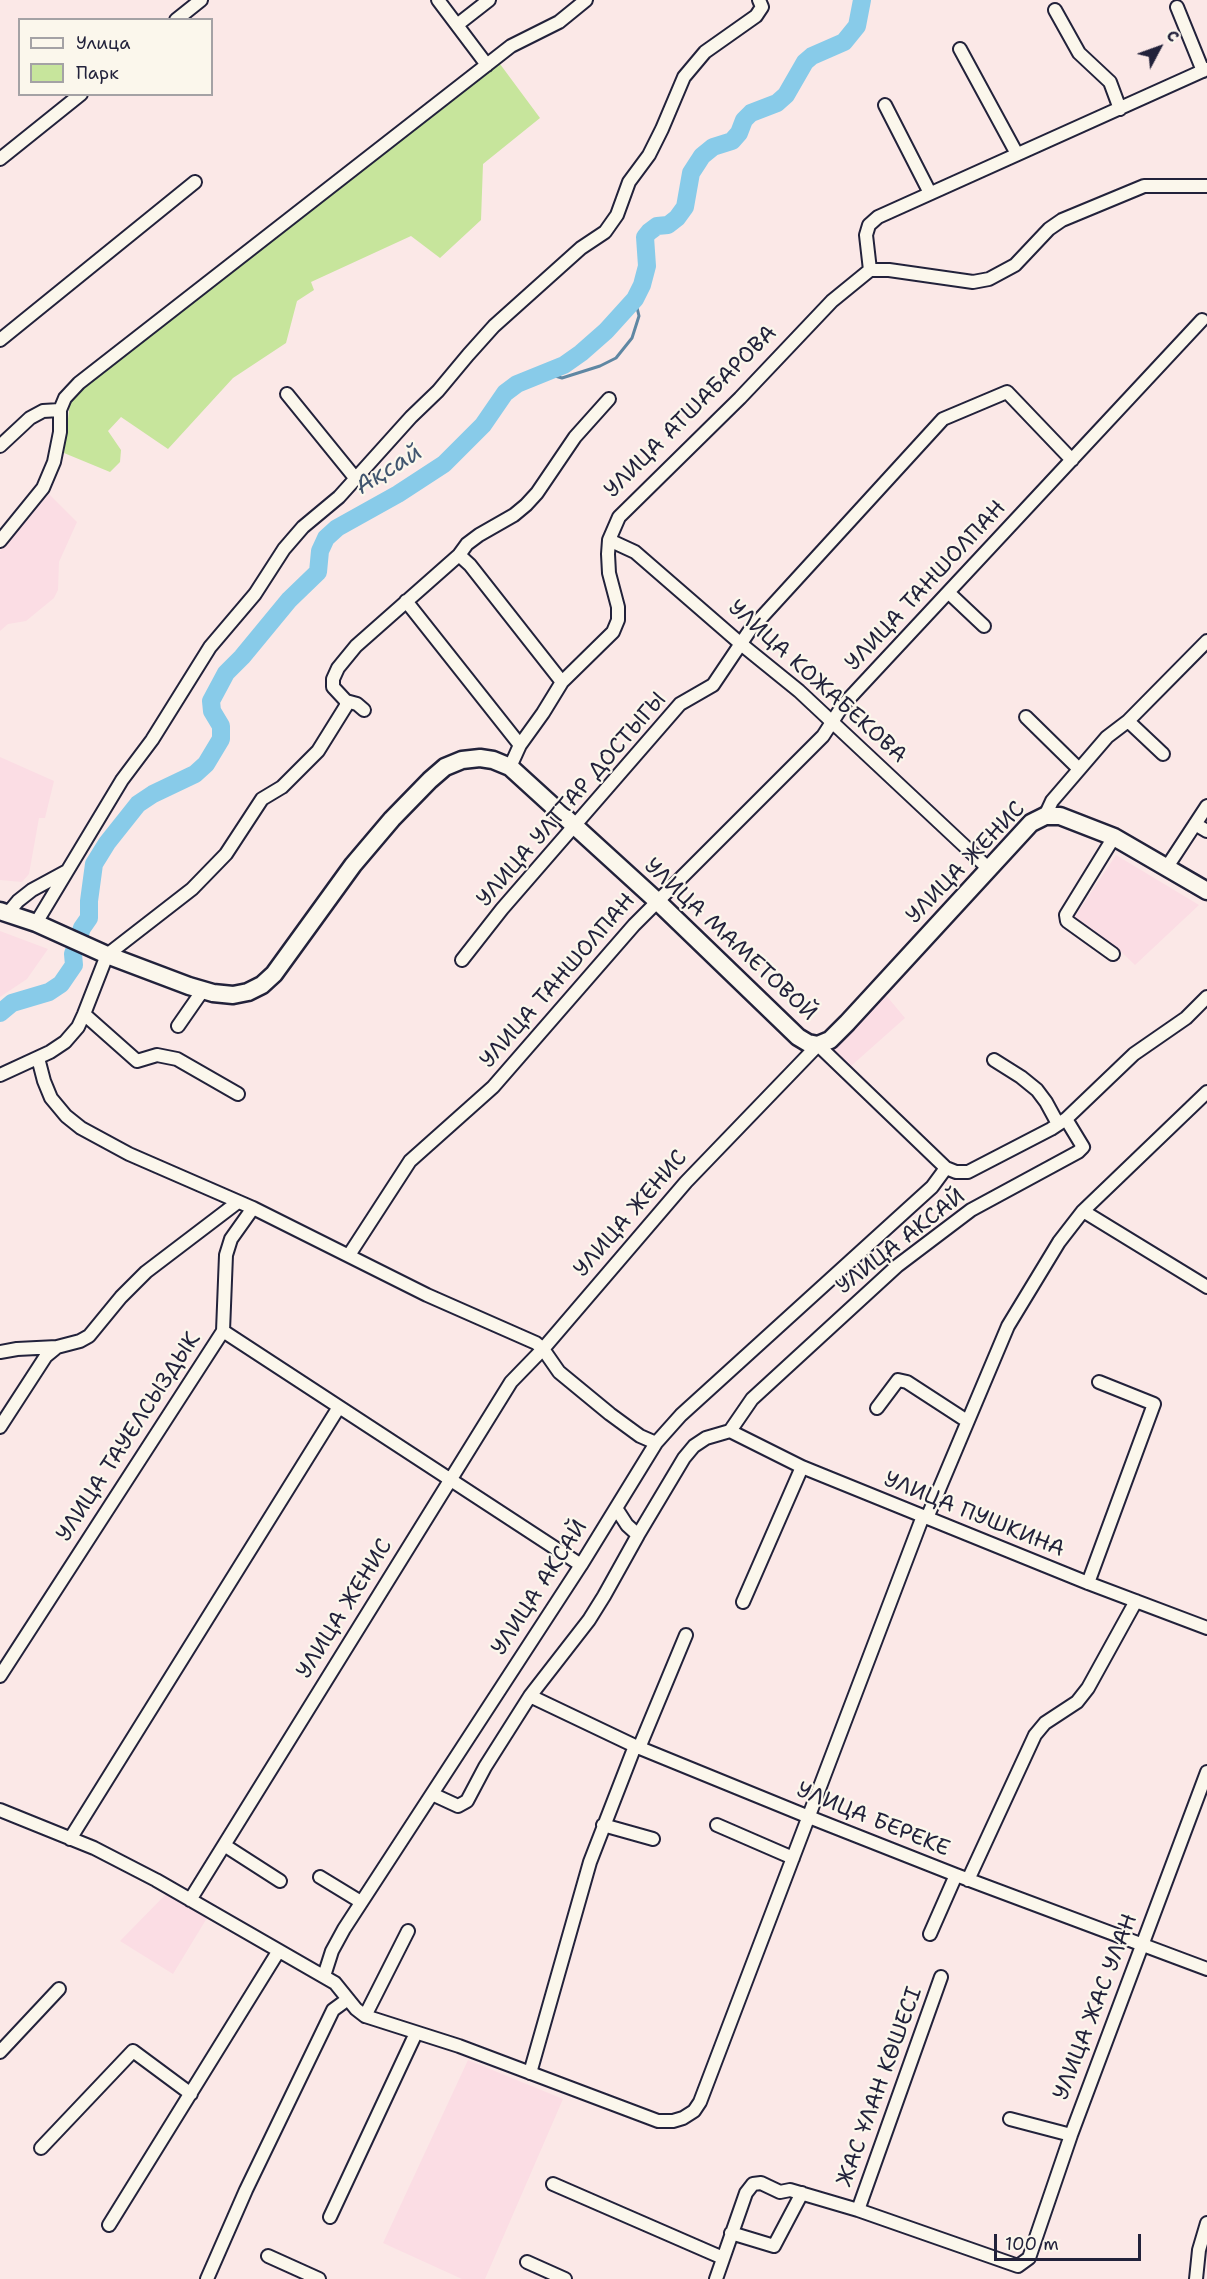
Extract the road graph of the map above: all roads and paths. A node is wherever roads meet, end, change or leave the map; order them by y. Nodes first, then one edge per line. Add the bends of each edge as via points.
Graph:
1 (201, 0) edge
2 (438, 0) edge
3 (489, 0) edge
4 (586, 0) edge
5 (759, 0) edge
6 (1177, 7) dead end
7 (1055, 10) dead end
8 (178, 18) edge
9 (457, 25) junction
10 (960, 50) dead end
11 (487, 64) junction
12 (1205, 70) edge
13 (79, 96) edge
14 (885, 105) dead end
15 (1120, 109) junction
16 (1017, 154) junction
17 (0, 159) edge
18 (195, 182) dead end
19 (1207, 186) edge
20 (930, 193) junction
21 (870, 270) junction
22 (1202, 320) dead end
23 (0, 340) edge
24 (288, 394) dead end
25 (609, 399) dead end
26 (60, 410) junction
27 (0, 446) edge
28 (1072, 460) junction
29 (356, 479) junction
30 (609, 540) junction
31 (0, 541) edge
32 (459, 555) junction
33 (949, 593) junction
34 (406, 601) junction
35 (984, 626) dead end
36 (1207, 641) edge
37 (741, 644) junction
38 (562, 682) junction
39 (346, 700) junction
40 (364, 710) dead end
41 (1026, 717) dead end
42 (1128, 721) junction
43 (832, 722) junction
44 (519, 744) junction
45 (1162, 754) dead end
46 (510, 767) junction
47 (1079, 769) junction
48 (1207, 806) edge
49 (1045, 816) junction
50 (1195, 824) junction
51 (574, 826) junction
52 (1207, 831) edge
53 (1114, 837) junction
54 (1167, 867) junction
55 (988, 868) junction
56 (67, 872) junction
57 (1207, 891) edge
58 (657, 901) junction
59 (4, 912) edge
60 (36, 923) junction
61 (1113, 954) dead end
62 (107, 955) junction
63 (462, 960) dead end
64 (203, 990) junction
65 (1207, 997) edge
66 (84, 1014) junction
67 (178, 1026) dead end
68 (818, 1045) junction
69 (38, 1058) junction
70 (994, 1060) dead end
71 (0, 1075) edge
72 (1207, 1092) edge
73 (238, 1094) dead end
74 (1062, 1122) junction
75 (946, 1168) junction
76 (238, 1202) junction
77 (253, 1208) junction
78 (1083, 1211) junction
79 (349, 1255) junction
80 (1207, 1287) edge
81 (223, 1331) junction
82 (57, 1347) junction
83 (543, 1349) junction
84 (0, 1352) edge
85 (1099, 1382) dead end
86 (339, 1407) junction
87 (877, 1408) dead end
88 (967, 1421) junction
89 (0, 1427) edge
90 (730, 1431) junction
91 (656, 1443) junction
92 (802, 1467) junction
93 (452, 1481) junction
94 (616, 1508) junction
95 (925, 1517) junction
96 (638, 1535) junction
97 (581, 1565) junction
98 (1088, 1583) junction
99 (1136, 1601) junction
100 (743, 1602) dead end
101 (1207, 1628) edge
102 (686, 1635) dead end
103 (0, 1676) edge
104 (530, 1696) junction
105 (637, 1747) junction
106 (1207, 1772) edge
107 (432, 1794) junction
108 (0, 1810) edge
109 (809, 1817) junction
110 (603, 1824) junction
111 (717, 1825) dead end
112 (70, 1839) junction
113 (653, 1839) dead end
114 (224, 1845) junction
115 (793, 1858) junction
116 (320, 1877) dead end
117 (962, 1877) junction
118 (280, 1881) dead end
119 (190, 1900) junction
120 (362, 1902) junction
121 (408, 1931) dead end
122 (930, 1934) dead end
123 (1142, 1944) junction
124 (278, 1952) junction
125 (1207, 1969) edge
126 (324, 1976) junction
127 (941, 1977) dead end
128 (59, 1989) dead end
129 (348, 1999) junction
130 (365, 2016) junction
131 (416, 2033) junction
132 (0, 2052) edge
133 (530, 2073) junction
134 (191, 2094) junction
135 (1010, 2119) dead end
136 (1071, 2135) junction
137 (41, 2148) dead end
138 (554, 2184) dead end
139 (802, 2193) junction
140 (858, 2210) junction
141 (330, 2217) dead end
142 (1207, 2223) edge
143 (109, 2225) dead end
144 (731, 2234) junction
145 (268, 2256) dead end
146 (723, 2258) junction
147 (527, 2262) dead end
148 (207, 2279) edge
149 (319, 2279) edge
150 (565, 2279) edge
151 (716, 2279) edge
152 (1196, 2279) edge

1 - 8 street
2 - 9 street
3 - 9 street
4 - 11 street via 559,22 511,46
5 - 29 street via 762,7 756,16 705,52 684,77 649,155 629,182 617,215 605,232 581,248 494,326
6 - 12 street
7 - 15 street via 1079,53 1110,82
9 - 11 street
10 - 16 street
11 - 26 street via 79,383
12 - 15 street
13 - 17 street
14 - 20 street
15 - 16 street
16 - 20 street
18 - 23 street
19 - 21 street via 1144,186 1062,220 1015,265 989,279 973,282
20 - 21 street via 878,216 869,225 866,235
21 - 30 street, УЛИЦА АТШАБАРОВА via 832,301 741,398 619,517
22 - 28 street, УЛИЦА ТАНШОЛПАН
24 - 29 street
25 - 32 street via 575,437 526,505 479,535
26 - 27 street via 43,411 30,418
26 - 31 street via 54,462 43,488
28 - 33 street, УЛИЦА ТАНШОЛПАН
28 - 37 street, УЛИЦА УЛТТАР ДОСТЫГЫ via 1007,392 943,419
29 - 56 street via 303,527 255,594 210,647
30 - 37 street, УЛИЦА КОЖАБЕКОВА via 635,552
30 - 38 street, УЛИЦА АТШАБАРОВА via 609,573 618,620 613,632
32 - 34 street
32 - 38 street
33 - 35 street
33 - 43 street, УЛИЦА ТАНШОЛПАН via 843,705
34 - 39 street via 356,646 338,668 333,687
34 - 44 street
36 - 42 street, УЛИЦА ЖЕНИС
37 - 43 street, УЛИЦА КОЖАБЕКОВА
37 - 51 street, УЛИЦА УЛТТАР ДОСТЫГЫ via 713,685 680,704
38 - 44 street, УЛИЦА АТШАБАРОВА
39 - 40 street
39 - 62 street via 318,751 282,787 262,800 226,854 192,889
41 - 47 street
42 - 45 street
42 - 47 street, УЛИЦА ЖЕНИС via 1107,737
43 - 55 street, УЛИЦА КОЖАБЕКОВА
43 - 58 street, УЛИЦА ТАНШОЛПАН via 823,736
44 - 46 street, УЛИЦА АТШАБАРОВА
46 - 51 main road, УЛИЦА МАМЕТОВОЙ
46 - 64 main road via 480,758 446,767 392,819 353,865 274,974 248,992 233,995
47 - 49 street, УЛИЦА ЖЕНИС via 1052,801
48 - 50 street
49 - 53 main road via 1060,816
49 - 55 main road, УЛИЦА ЖЕНИС via 1031,823
50 - 52 street
50 - 54 street
51 - 58 main road, УЛИЦА МАМЕТОВОЙ
51 - 63 street, УЛИЦА УЛТТАР ДОСТЫГЫ
53 - 54 main road
53 - 61 street via 1066,915 1067,921
54 - 57 main road
55 - 68 main road, УЛИЦА ЖЕНИС via 847,1023 830,1040
56 - 59 street via 32,890
56 - 60 street
58 - 68 main road, УЛИЦА МАМЕТОВОЙ via 798,1037
58 - 79 street, УЛИЦА ТАНШОЛПАН via 493,1087 410,1161
59 - 60 main road
60 - 62 main road
62 - 64 main road
62 - 66 street
64 - 67 street
65 - 74 street via 1186,1018 1134,1054
66 - 69 street via 65,1042
66 - 73 street via 137,1061 157,1055 177,1059
68 - 75 street, УЛИЦА МАМЕТОВОЙ
68 - 83 street, УЛИЦА ЖЕНИС via 686,1182
69 - 71 street
69 - 76 street via 51,1098 81,1128 129,1154
70 - 74 street via 1037,1090
72 - 78 street
74 - 75 street, УЛИЦА АКСАЙ via 968,1172
74 - 90 street, УЛИЦА АКСАЙ via 1083,1147 1078,1152 971,1210 897,1266 752,1399
75 - 91 street, УЛИЦА АКСАЙ via 932,1187 681,1415
76 - 77 street
76 - 82 street via 146,1272 89,1336
77 - 79 street
77 - 81 street, УЛИЦА ТАУЕЛСЫЗДЫК via 231,1239 226,1255
78 - 80 street
78 - 88 street via 1059,1242 1008,1326
79 - 83 street
81 - 86 street
81 - 103 street, УЛИЦА ТАУЕЛСЫЗДЫК
82 - 84 street
82 - 89 street via 46,1356
83 - 91 street via 560,1372 610,1414
83 - 93 street, УЛИЦА ЖЕНИС via 511,1382
85 - 98 street via 1154,1404
86 - 93 street
86 - 112 street
87 - 88 street via 898,1380 908,1382
88 - 95 street
90 - 92 street, УЛИЦА ПУШКИНА
90 - 96 street via 694,1446
91 - 94 street, УЛИЦА АКСАЙ
92 - 95 street, УЛИЦА ПУШКИНА
92 - 100 street
93 - 97 street
93 - 114 street, УЛИЦА ЖЕНИС
94 - 96 street
94 - 97 street, УЛИЦА АКСАЙ
95 - 98 street, УЛИЦА ПУШКИНА
95 - 109 street
96 - 104 street via 589,1620
97 - 107 street, УЛИЦА АКСАЙ
98 - 99 street, УЛИЦА ПУШКИНА
99 - 101 street, УЛИЦА ПУШКИНА
99 - 117 street via 1088,1688 1077,1702 1045,1723 1035,1735
102 - 105 street
104 - 105 street, УЛИЦА БЕРЕКЕ
104 - 107 street via 467,1801 458,1806
105 - 109 street, УЛИЦА БЕРЕКЕ
105 - 110 street
106 - 123 street, УЛИЦА ЖАС УЛАН
107 - 120 street, УЛИЦА АКСАЙ
108 - 112 street
109 - 115 street
109 - 117 street, УЛИЦА БЕРЕКЕ
110 - 113 street
110 - 133 street
111 - 115 street
112 - 119 street via 122,1862
114 - 118 street
114 - 119 street, УЛИЦА ЖЕНИС
115 - 133 street via 694,2111 673,2121 658,2121
116 - 120 street
117 - 122 street
117 - 123 street, УЛИЦА БЕРЕКЕ
119 - 124 street
120 - 126 street, УЛИЦА АКСАЙ via 332,1951
121 - 130 street
123 - 125 street, УЛИЦА БЕРЕКЕ
123 - 136 street, УЛИЦА ЖАС УЛАН
124 - 126 street
124 - 134 street
126 - 129 street
127 - 140 street, ЖАС ҰЛАН КӨШЕСІ
128 - 132 street
129 - 130 street
129 - 148 street via 333,2010
130 - 131 street
131 - 133 street
131 - 141 street
134 - 137 street via 133,2050
134 - 143 street
135 - 136 street
136 - 140 street, УЛИЦА ЖАС УЛАН via 1029,2258 1018,2266
138 - 146 street
139 - 140 street
139 - 144 street via 774,2246
139 - 144 street via 753,2184
142 - 152 street
144 - 146 street
145 - 149 street
146 - 151 street
147 - 150 street

